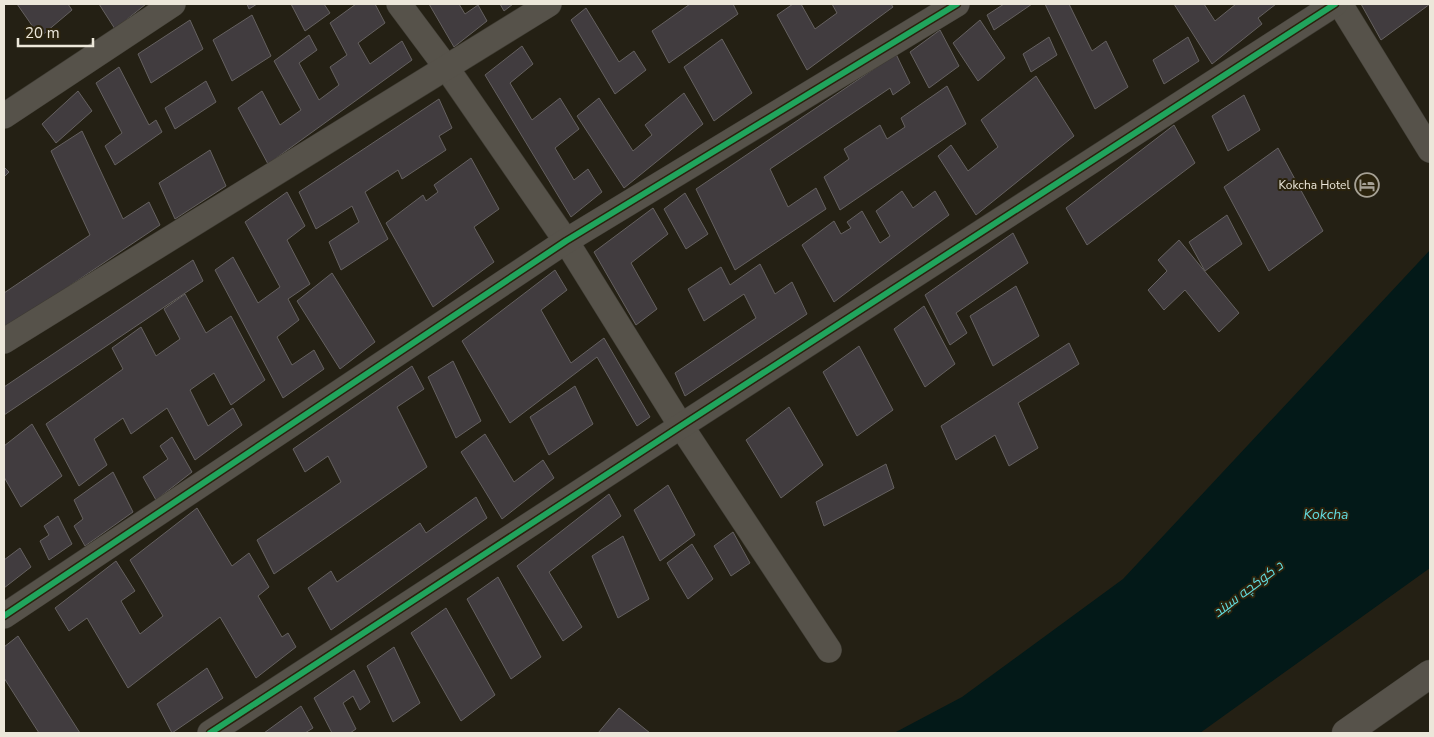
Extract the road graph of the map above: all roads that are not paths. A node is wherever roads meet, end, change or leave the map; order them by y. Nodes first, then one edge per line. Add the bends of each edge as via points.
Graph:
1 (173, 4) edge
2 (399, 4) edge
3 (549, 4) edge
4 (957, 4) edge
5 (1334, 4) edge
6 (1340, 4) edge
7 (446, 67) junction
8 (4, 116) edge
9 (1430, 150) edge
10 (566, 241) junction
11 (4, 341) edge
12 (681, 426) junction
13 (4, 616) edge
14 (829, 650) dead end
15 (1430, 674) edge
16 (210, 733) edge
17 (1346, 733) edge

1 - 8 street
2 - 7 street
3 - 7 street
4 - 10 street
5 - 12 street
6 - 9 street
7 - 10 street
7 - 11 street
10 - 12 street
10 - 13 street
12 - 14 street
12 - 16 street
15 - 17 street

